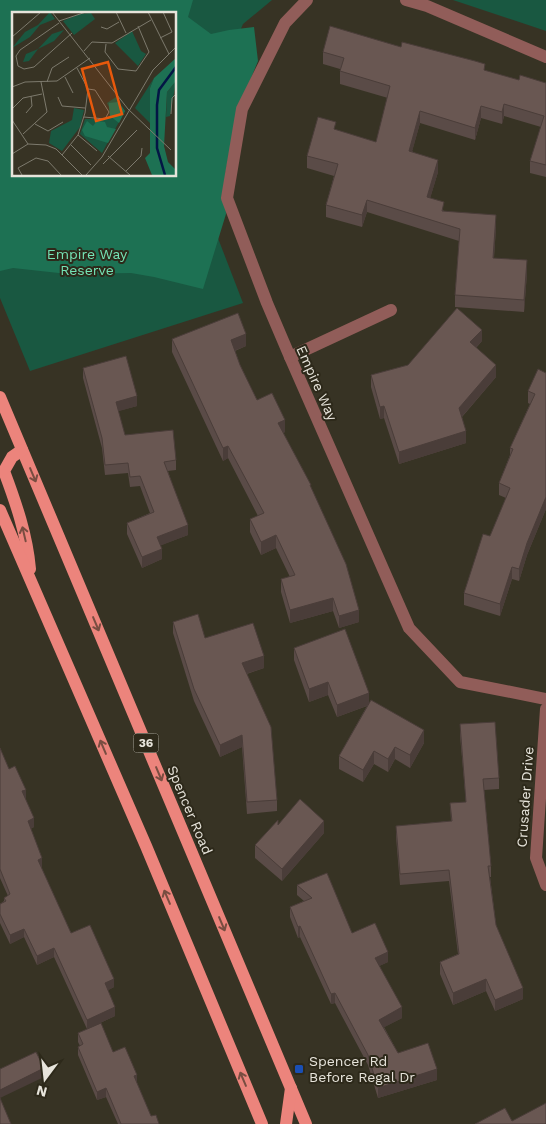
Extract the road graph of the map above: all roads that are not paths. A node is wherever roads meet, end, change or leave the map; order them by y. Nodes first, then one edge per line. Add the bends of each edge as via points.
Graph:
1 (307, 0) edge
2 (406, 0) edge
3 (546, 57) edge
4 (391, 310) dead end
5 (290, 357) junction
6 (0, 397) edge
7 (22, 450) junction
8 (0, 510) edge
9 (32, 582) junction
10 (546, 699) edge
11 (546, 709) edge
12 (546, 885) edge
13 (291, 1088) junction
14 (262, 1124) edge
15 (286, 1124) edge
16 (306, 1124) edge

1 - 5 street, Empire Way via 285,23 242,109 227,198
2 - 3 street
4 - 5 street
5 - 10 street, Empire Way via 409,628 460,682
6 - 7 main road, Spencer Road / 36
9 -> 7 main road via 19,510 4,471 12,457
7 -> 13 main road, Spencer Road / 36
8 - 9 main road
14 -> 9 main road
11 - 12 street, Crusader Drive via 536,858
13 - 15 main road
13 - 16 main road, Spencer Road / 36

